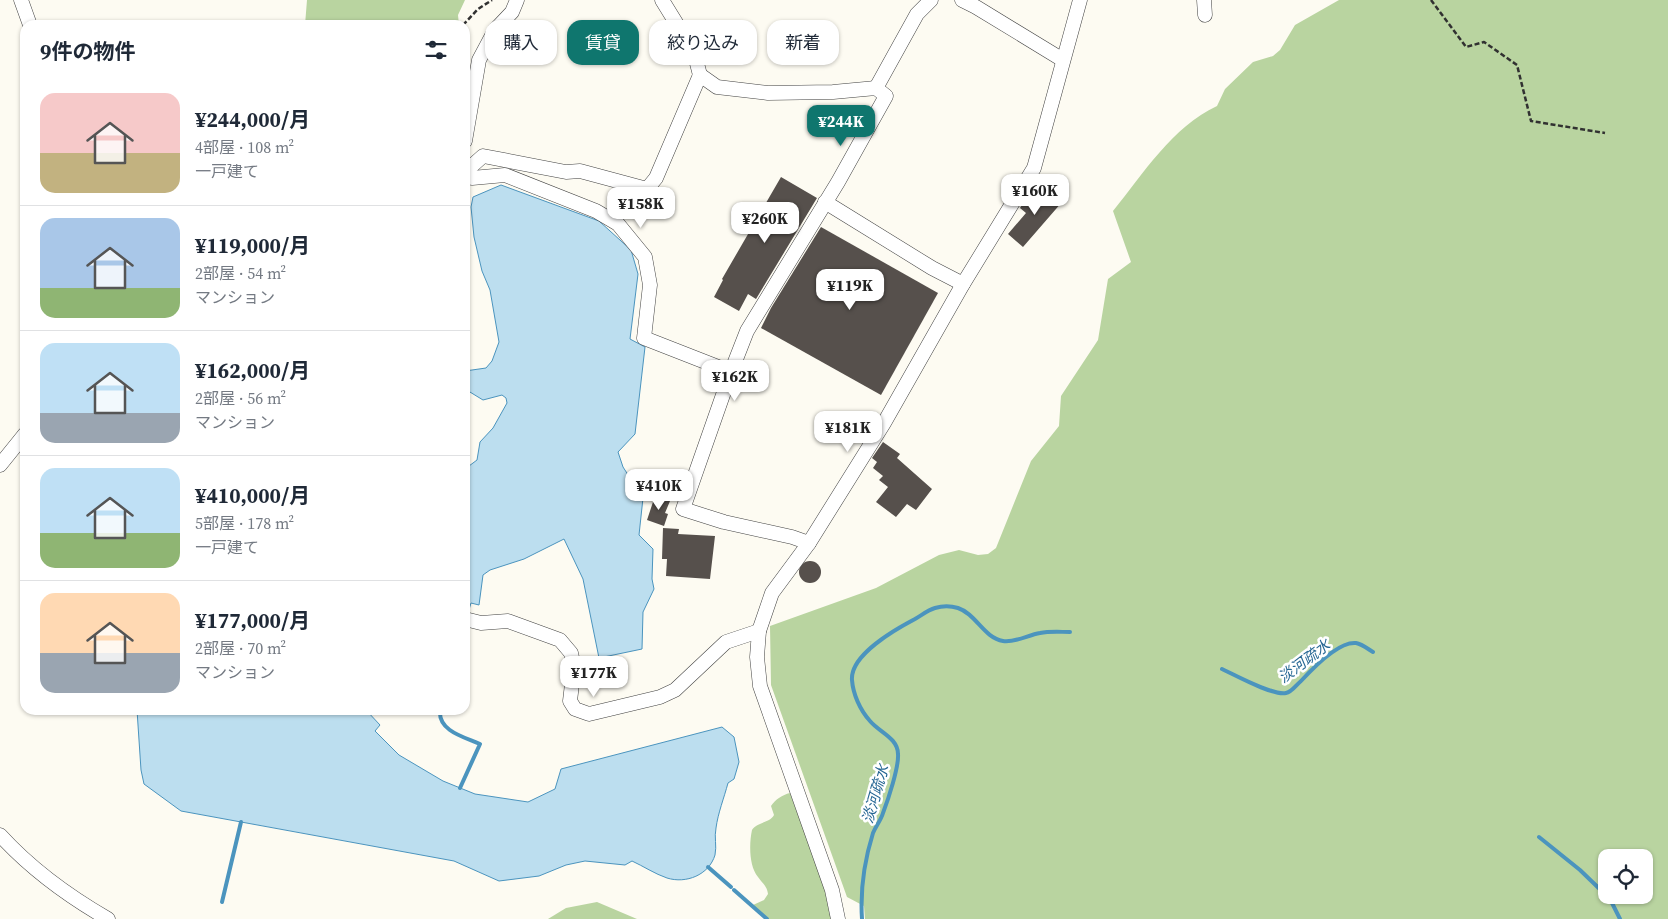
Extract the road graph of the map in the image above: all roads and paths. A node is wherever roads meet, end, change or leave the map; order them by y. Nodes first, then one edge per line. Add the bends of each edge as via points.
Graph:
1 (21, 0) edge
2 (492, 0) edge
3 (517, 0) edge
4 (662, 0) edge
5 (931, 0) edge
6 (962, 0) edge
7 (1080, 0) edge
8 (1204, 0) edge
9 (1431, 0) edge
10 (1205, 15) dead end
11 (28, 20) edge
12 (468, 20) edge
13 (1063, 60) junction
14 (700, 75) junction
15 (876, 88) junction
16 (470, 112) edge
17 (1605, 133) dead end
18 (470, 168) edge
19 (470, 177) edge
20 (825, 202) junction
21 (963, 284) junction
22 (730, 372) junction
23 (20, 440) edge
24 (0, 464) edge
25 (809, 544) junction
26 (470, 621) edge
27 (759, 632) junction
28 (0, 835) edge
29 (108, 919) edge
30 (838, 919) edge

1 - 11 street
2 - 12 path
3 - 16 street via 512,12 495,30 479,60
4 - 14 street via 694,52
5 - 15 street via 917,14
6 - 13 street
7 - 13 street
8 - 10 street
9 - 17 path via 1466,47 1484,42 1517,65 1531,121
13 - 21 street via 1034,168
14 - 15 street via 717,87 768,93
14 - 18 street via 656,178 647,188 580,171 566,172 483,156
15 - 20 street via 886,96
19 - 22 street via 505,174 596,211 618,224 645,257 650,285 644,338
20 - 21 street
20 - 22 street via 748,331
21 - 25 street via 884,423
22 - 25 street via 683,509
23 - 24 street
25 - 27 street via 772,593
26 - 27 street via 508,621 560,640 571,653 574,667 570,701 575,709 588,714 660,697 675,690 726,642
27 - 30 street via 760,686 832,890
28 - 29 street via 50,881

